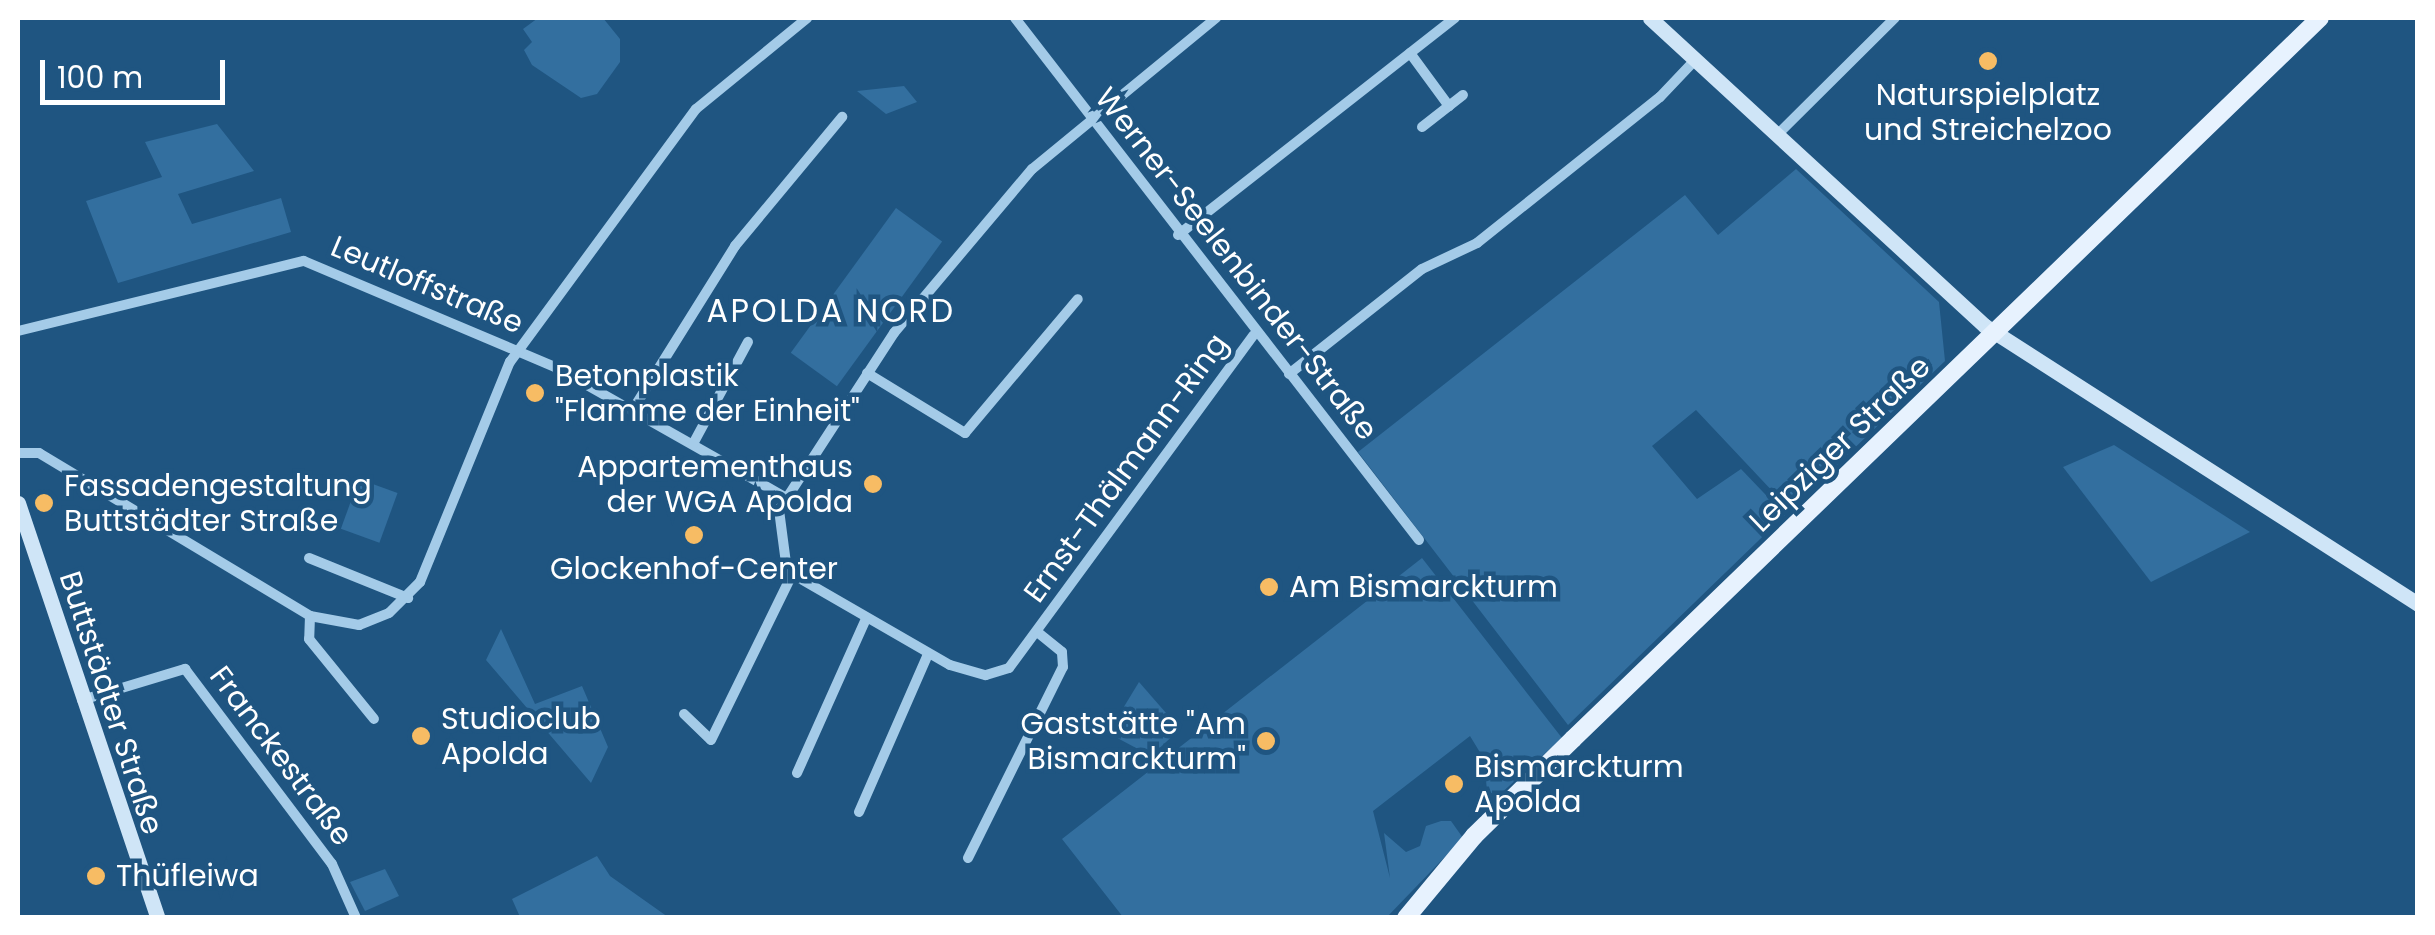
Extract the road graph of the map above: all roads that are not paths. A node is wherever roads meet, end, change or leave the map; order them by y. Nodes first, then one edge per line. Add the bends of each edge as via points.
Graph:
1 (807, 18) edge
2 (1014, 18) edge
3 (1216, 18) edge
4 (1455, 18) edge
5 (1650, 18) edge
6 (1895, 18) edge
7 (2320, 18) edge
8 (1410, 53) junction
9 (1696, 60) junction
10 (1464, 95) dead end
11 (1449, 106) junction
12 (842, 118) dead end
13 (1089, 120) junction
14 (1422, 127) dead end
15 (1778, 135) junction
16 (1178, 235) junction
17 (1078, 299) dead end
18 (18, 331) edge
19 (1995, 333) junction
20 (1254, 334) junction
21 (748, 342) dead end
22 (519, 350) junction
23 (867, 373) junction
24 (1289, 374) junction
25 (632, 411) junction
26 (693, 444) junction
27 (18, 453) edge
28 (785, 497) junction
29 (18, 503) edge
30 (1419, 540) dead end
31 (309, 558) dead end
32 (791, 577) junction
33 (408, 598) junction
34 (2418, 604) edge
35 (310, 616) junction
36 (866, 619) junction
37 (1038, 632) junction
38 (928, 654) junction
39 (82, 700) junction
40 (684, 714) dead end
41 (374, 719) dead end
42 (797, 773) dead end
43 (860, 812) dead end
44 (968, 858) dead end
45 (158, 918) edge
46 (356, 918) edge
47 (1406, 918) edge

1 - 22 street via 696,108
2 - 13 street, Werner-Seelenbinder-Straße
3 - 13 street
4 - 8 street
5 - 9 main road
6 - 15 street
7 - 19 main road, Leipziger Straße
8 - 11 street
8 - 16 street
9 - 15 main road
9 - 24 street via 1660,98 1477,244 1422,269
10 - 11 street
11 - 14 street
12 - 25 street via 737,243
13 - 16 street, Werner-Seelenbinder-Straße
13 - 23 street via 1002,199
15 - 19 main road
16 - 20 street, Werner-Seelenbinder-Straße
17 - 23 street via 964,433
18 - 22 street, Leutloffstraße via 304,262
19 - 34 main road
19 - 47 main road, Leipziger Straße via 1474,836
20 - 24 street, Werner-Seelenbinder-Straße
20 - 37 street, Ernst-Thälmann-Ring
21 - 26 street
22 - 25 street, Leutloffstraße
22 - 33 street via 500,379
23 - 28 street
24 - 30 street, Werner-Seelenbinder-Straße
25 - 26 street, Leutloffstraße
26 - 28 street, Leutloffstraße
27 - 35 street via 39,453
28 - 32 street via 778,525
29 - 39 main road, Buttstädter Straße
31 - 33 street
32 - 36 street, Ernst-Thälmann-Ring
32 - 40 street via 712,740
33 - 35 street via 360,626
35 - 41 street via 308,639
36 - 38 street, Ernst-Thälmann-Ring
36 - 42 street
37 - 38 street, Ernst-Thälmann-Ring via 1008,668 986,675
37 - 44 street, Ernst-Thälmann-Ring via 1062,652 1063,667
38 - 43 street
39 - 45 main road, Buttstädter Straße
39 - 46 street, Franckestraße via 185,669 332,864

